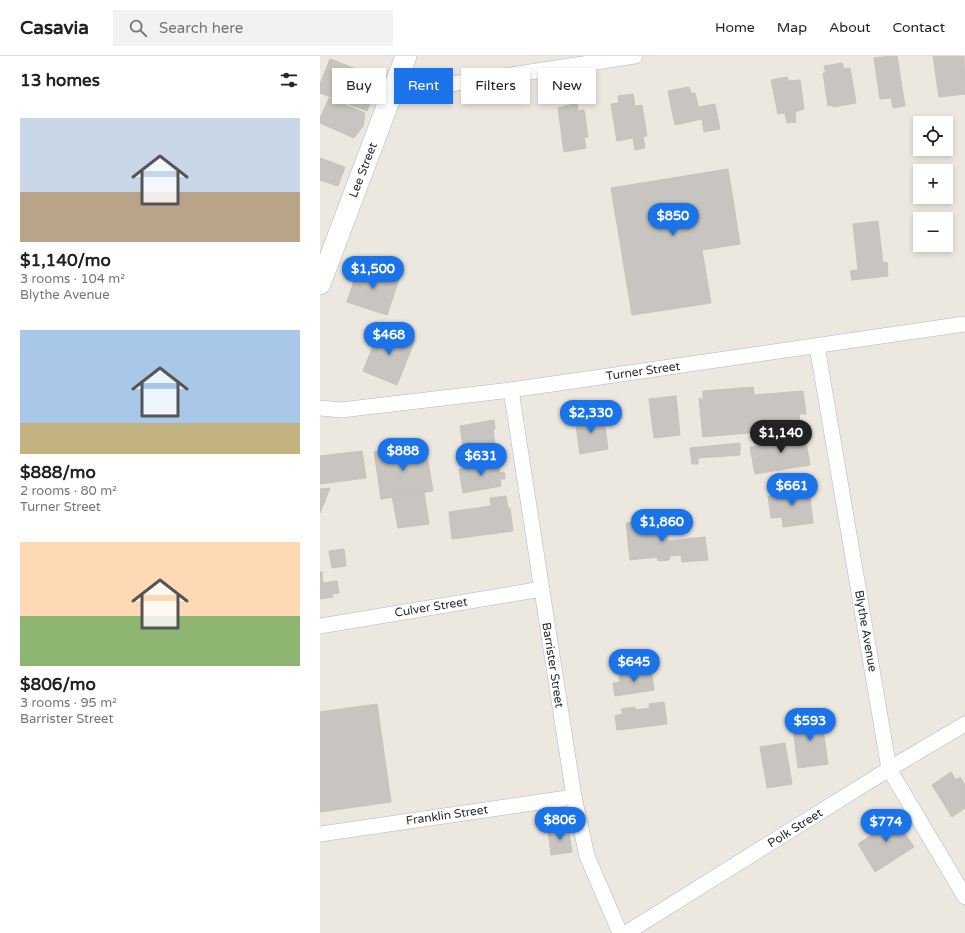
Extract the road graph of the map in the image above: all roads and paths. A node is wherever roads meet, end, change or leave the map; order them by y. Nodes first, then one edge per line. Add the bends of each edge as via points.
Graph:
1 (405, 56) edge
2 (635, 56) edge
3 (392, 93) junction
4 (320, 284) edge
5 (965, 324) edge
6 (817, 346) junction
7 (511, 390) junction
8 (320, 408) edge
9 (542, 589) junction
10 (320, 626) edge
11 (965, 724) edge
12 (889, 769) junction
13 (574, 797) junction
14 (320, 834) edge
15 (965, 897) edge
16 (620, 933) edge
17 (626, 933) edge

1 - 3 street, Lee Street
2 - 3 street
3 - 4 street, Lee Street
5 - 6 street, Turner Street
6 - 7 street, Turner Street
6 - 12 street, Blythe Avenue
7 - 8 street, Turner Street via 341,410
7 - 9 street, Barrister Street
9 - 10 street, Culver Street
9 - 13 street, Barrister Street
11 - 12 street, Polk Street
12 - 15 street, Blythe Avenue
12 - 17 street, Polk Street
13 - 14 street, Franklin Street
13 - 16 street, Barrister Street via 587,856

